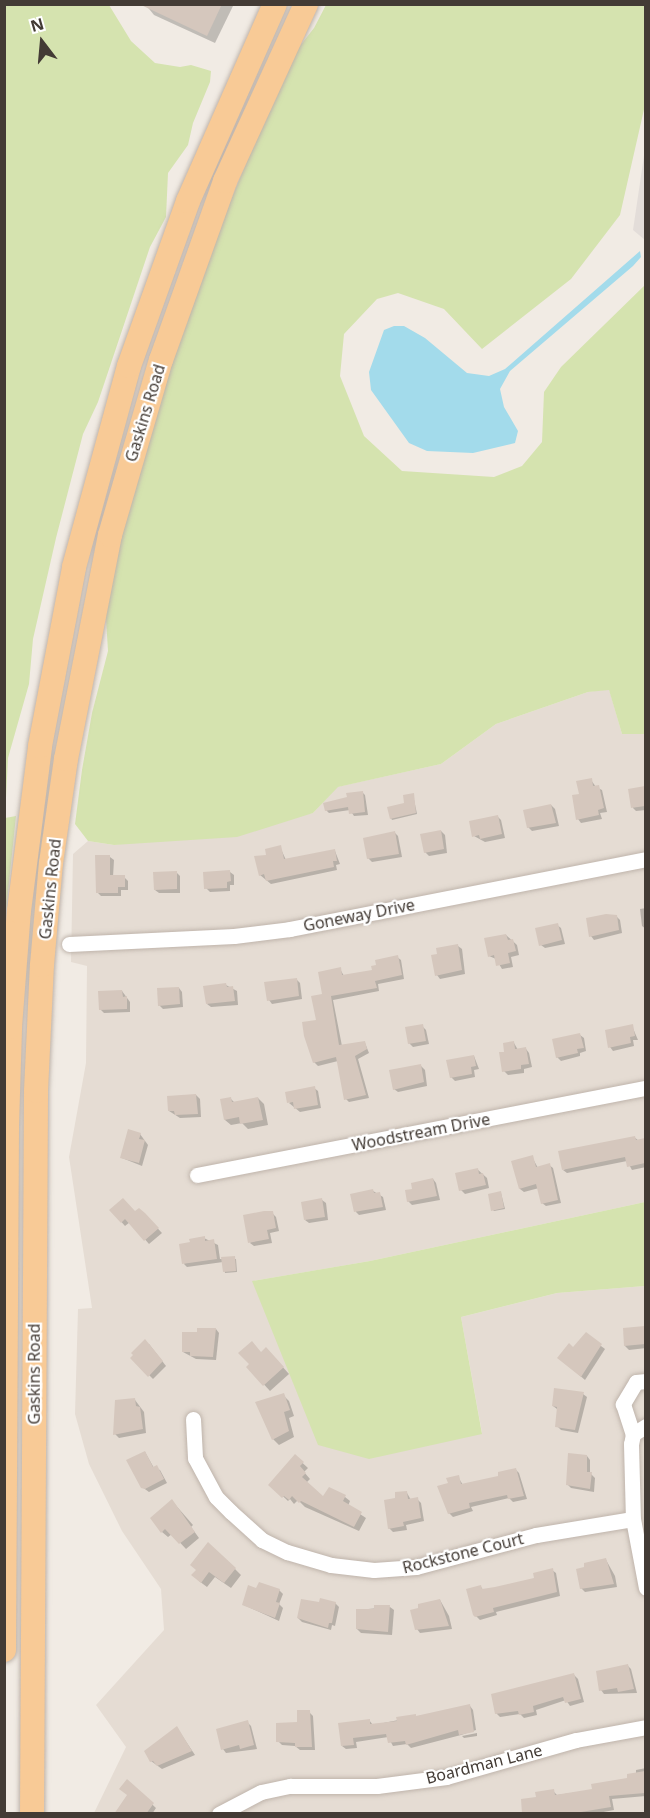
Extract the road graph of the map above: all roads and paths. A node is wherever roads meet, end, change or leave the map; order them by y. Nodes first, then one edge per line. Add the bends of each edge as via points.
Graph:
1 (275, 4) edge
2 (306, 4) edge
3 (645, 859) edge
4 (69, 944) dead end
5 (645, 1088) edge
6 (197, 1175) dead end
7 (645, 1381) edge
8 (193, 1419) dead end
9 (639, 1430) edge
10 (633, 1519) junction
11 (645, 1588) edge
12 (4, 1650) edge
13 (645, 1727) edge
14 (32, 1814) edge
15 (219, 1814) edge

1 - 12 main road, Gaskins Road via 192,191 129,366 74,567 40,746 19,911 10,1038
2 - 14 main road, Gaskins Road via 225,181 161,360 110,536 66,759 51,863 36,1091
3 - 4 street, Goneway Drive via 290,929 234,936
5 - 6 street, Woodstream Drive
7 - 9 street via 636,1382 623,1404
8 - 10 street, Rockstone Court via 195,1458 223,1504 262,1540 331,1565 374,1570 416,1567 536,1535
9 - 10 street via 631,1444
10 - 11 street
13 - 15 street, Boardman Lane via 576,1740 446,1777 377,1786 290,1786 242,1800

